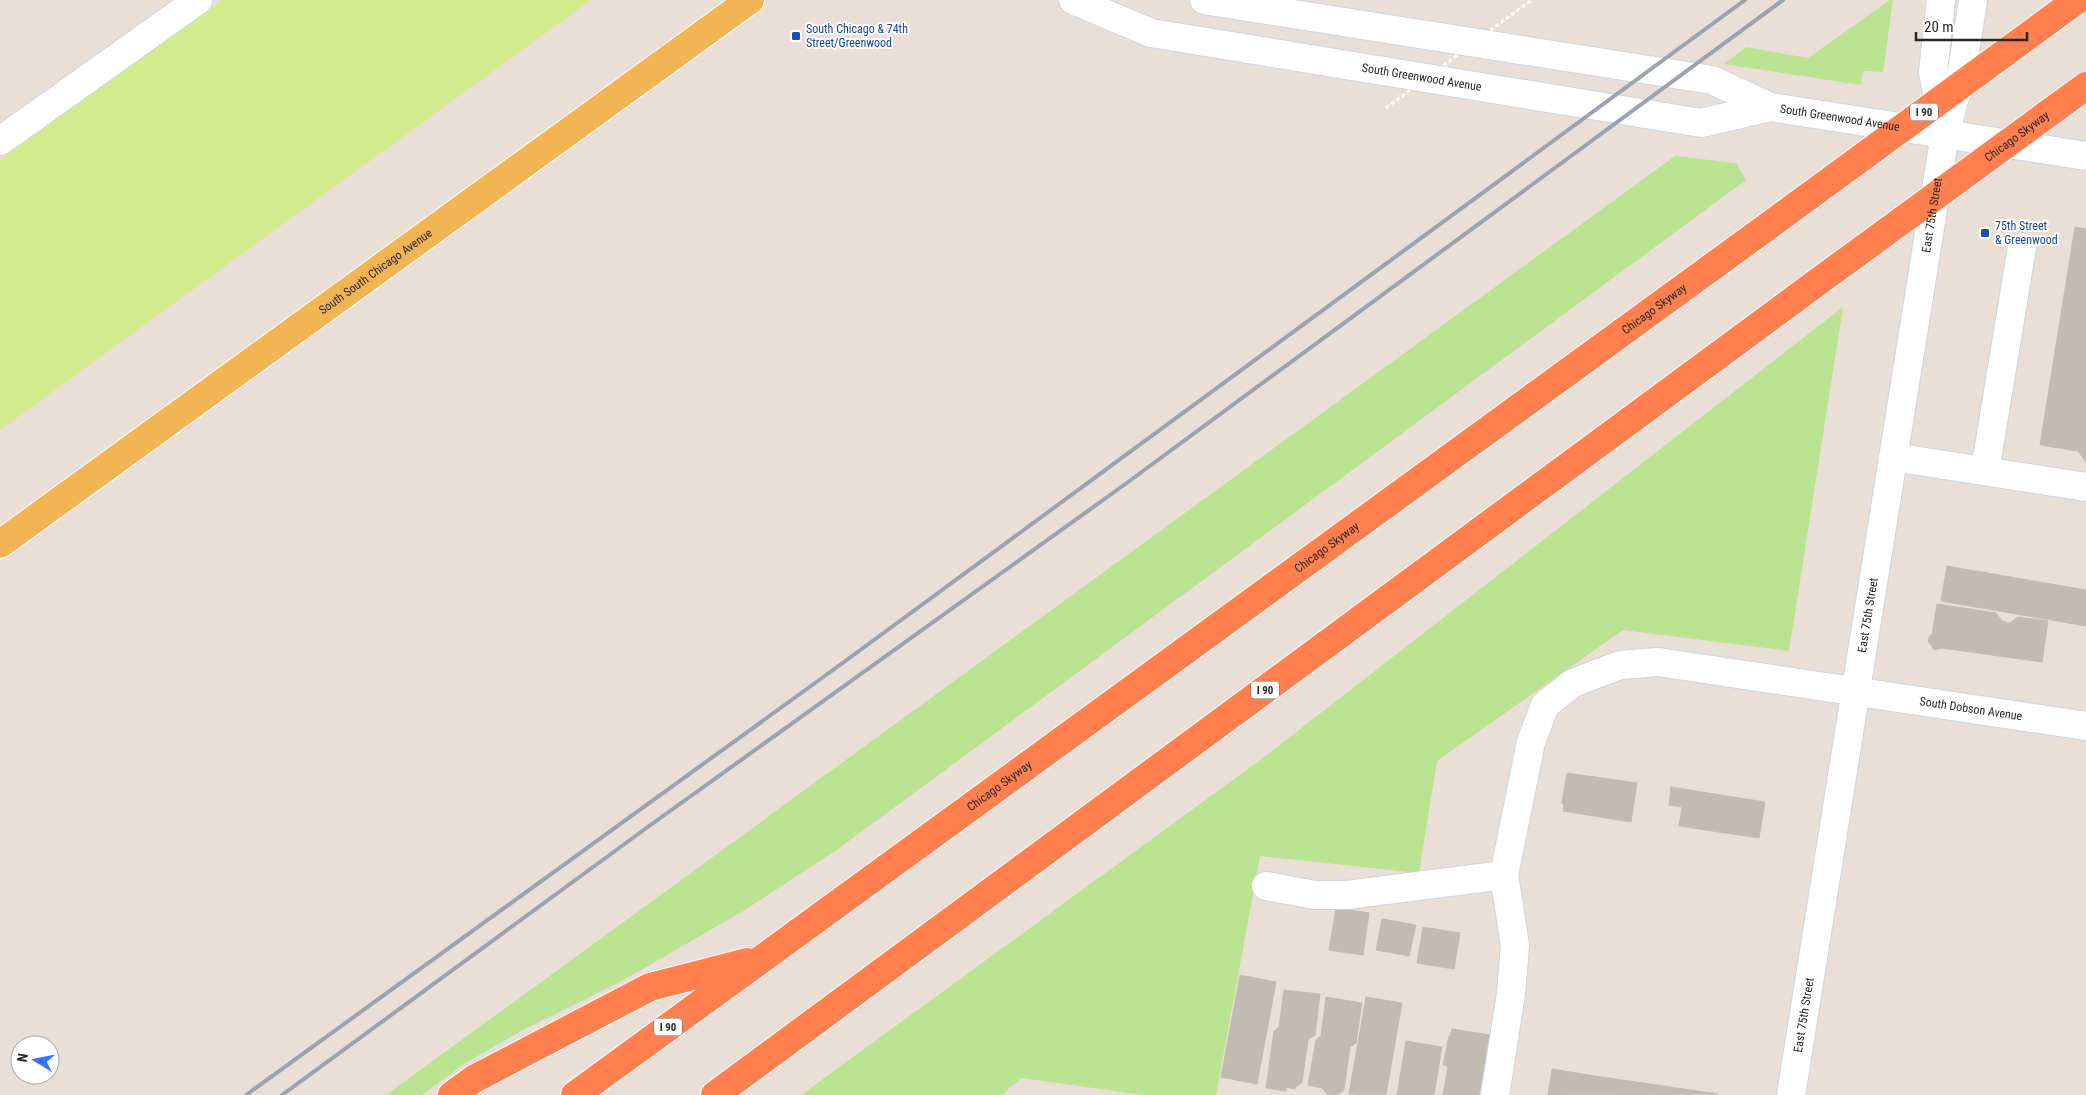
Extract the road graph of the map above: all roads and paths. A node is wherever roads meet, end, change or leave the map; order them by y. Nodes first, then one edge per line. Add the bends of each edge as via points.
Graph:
1 (198, 0) edge
2 (750, 0) edge
3 (1078, 0) edge
4 (1204, 0) edge
5 (1532, 0) edge
6 (1941, 0) edge
7 (1973, 0) edge
8 (2077, 0) edge
9 (2086, 86) edge
10 (1770, 107) junction
11 (1386, 108) dead end
12 (38, 114) junction
13 (0, 118) edge
14 (1945, 134) junction
15 (0, 141) edge
16 (2086, 156) edge
17 (2022, 246) dead end
18 (1893, 457) junction
19 (1986, 471) junction
20 (2086, 487) edge
21 (0, 544) edge
22 (1856, 691) junction
23 (2086, 726) edge
24 (1504, 875) junction
25 (1266, 886) dead end
26 (761, 959) junction
27 (452, 1095) edge
28 (575, 1095) edge
29 (715, 1095) edge
30 (1495, 1095) edge
31 (1792, 1095) edge

1 - 12 street
2 - 21 main road, South South Chicago Avenue
3 - 10 street, South Greenwood Avenue via 1151,33 1701,123
4 - 10 street, South Greenwood Avenue via 1712,80
5 - 11 path, bridge
6 - 14 street, East 75th Street via 1933,72
7 - 14 street, East 75th Street via 1962,71
8 - 26 highway, Chicago Skyway / I 90, bridge
9 - 29 highway, Chicago Skyway / I 90, bridge
10 - 14 street, South Greenwood Avenue
12 - 13 street
12 - 15 street
14 - 16 street, South Greenwood Avenue
14 - 18 street, East 75th Street
17 - 19 street
18 - 19 street
18 - 22 street, East 75th Street
19 - 20 street
22 - 23 street, South Dobson Avenue
22 - 24 street, South Dobson Avenue via 1658,662 1620,665 1573,683 1545,705 1531,742
22 - 31 street, East 75th Street
24 - 25 street via 1347,895 1315,895
24 - 30 street via 1515,946 1512,994
26 - 27 highway via 650,987 474,1079
26 - 28 highway, Chicago Skyway / I 90

